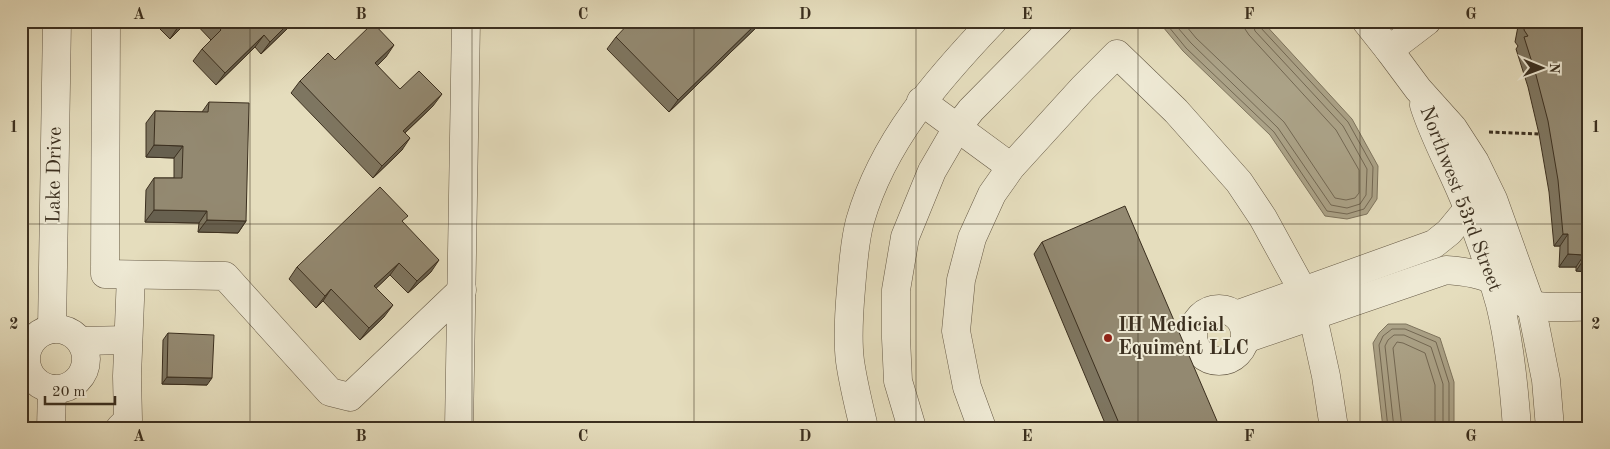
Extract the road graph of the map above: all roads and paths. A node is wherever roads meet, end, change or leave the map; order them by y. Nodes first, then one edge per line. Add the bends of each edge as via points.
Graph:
1 (57, 21) edge
2 (106, 21) edge
3 (466, 21) edge
4 (993, 21) edge
5 (1060, 21) edge
6 (1366, 21) edge
7 (1427, 21) edge
8 (1389, 50) junction
9 (1418, 89) junction
10 (921, 102) junction
11 (957, 128) junction
12 (1489, 132) dead end
13 (1539, 134) dead end
14 (1011, 167) junction
15 (1468, 209) junction
16 (130, 275) junction
17 (1493, 280) junction
18 (462, 290) junction
19 (1301, 291) junction
20 (1531, 305) junction
21 (1589, 307) edge
22 (1313, 317) junction
23 (35, 334) edge
24 (128, 340) junction
25 (81, 341) junction
26 (82, 376) junction
27 (127, 376) junction
28 (898, 381) junction
29 (36, 386) edge
30 (855, 388) junction
31 (51, 428) edge
32 (120, 428) edge
33 (459, 428) edge
34 (864, 428) edge
35 (912, 428) edge
36 (982, 428) edge
37 (1334, 428) edge
38 (1517, 428) edge
39 (1550, 428) edge

1 - 23 street, Lake Drive
2 - 16 street via 105,274
3 - 18 street
4 - 10 street
5 - 11 street
6 - 8 street, Northwest 53rd Street
7 - 8 street
8 - 9 street, Northwest 53rd Street
9 - 15 street, Northwest 53rd Street via 1430,125
9 - 20 street, Northwest 53rd Street via 1453,128 1486,183
10 - 11 street
10 - 30 street via 890,148 860,222 849,313 850,359
11 - 14 street
11 - 28 street via 932,172 905,237 896,290
12 - 13 path
14 - 19 street via 1117,54 1176,111 1239,182 1263,218
14 - 36 street via 992,194 972,238 961,280 956,331 967,387
15 - 17 street, Northwest 53rd Street
15 - 19 street via 1434,244
16 - 18 street via 226,276 330,392 350,397
16 - 24 street
17 - 20 street via 1511,296
17 - 22 street via 1446,270
17 - 38 street, Northwest 53rd Street via 1512,371
18 - 33 street
19 - 22 street
19 - 22 street via 1240,327
20 - 21 street
20 - 39 street, Northwest 53rd Street via 1546,380
22 - 37 street
23 - 25 street via 63,330
23 - 29 street via 28,348 27,365
24 - 25 street
24 - 27 street
25 - 26 street via 87,358
26 - 27 street
26 - 29 street via 61,390
27 - 32 street via 128,420
28 - 30 street
28 - 35 street
29 - 31 street
30 - 34 street

